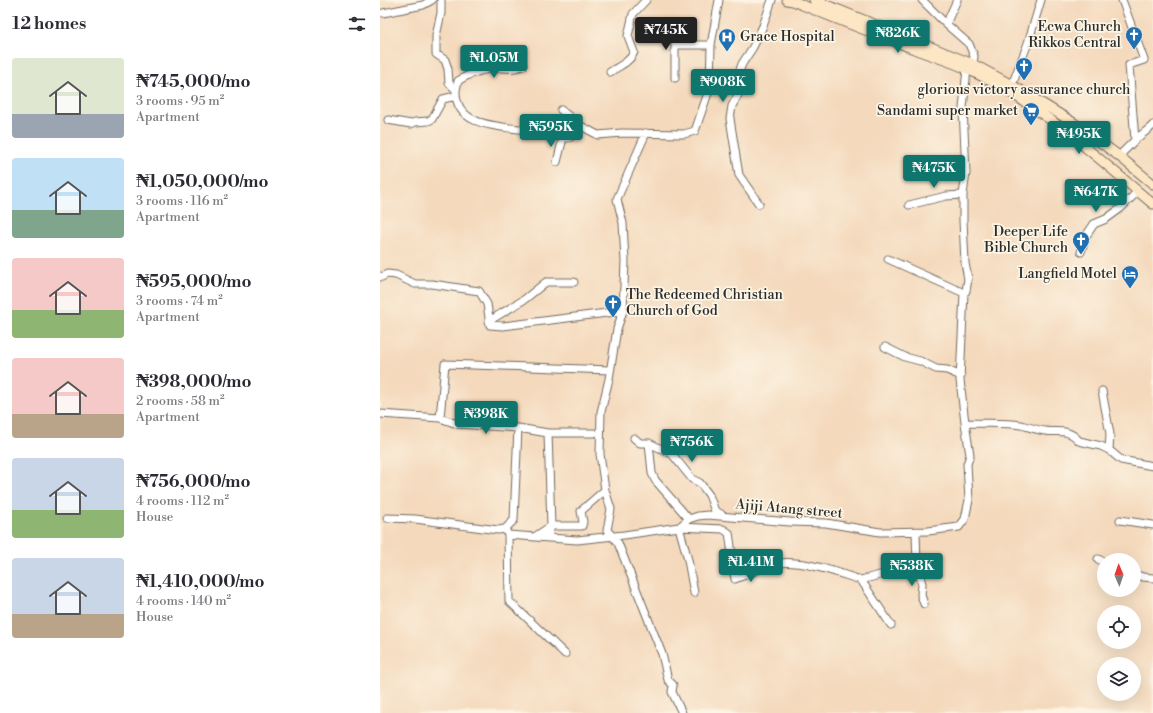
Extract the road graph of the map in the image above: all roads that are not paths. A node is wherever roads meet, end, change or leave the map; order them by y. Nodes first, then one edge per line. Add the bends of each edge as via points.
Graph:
1 (432, 0) edge
2 (441, 0) edge
3 (646, 0) edge
4 (719, 0) edge
5 (772, 0) edge
6 (787, 0) edge
7 (814, 0) edge
8 (922, 0) edge
9 (957, 0) edge
10 (1041, 0) edge
11 (1122, 0) edge
12 (383, 13) dead end
13 (675, 24) dead end
14 (946, 24) junction
15 (676, 45) junction
16 (711, 45) junction
17 (523, 66) dead end
18 (970, 67) junction
19 (610, 72) dead end
20 (675, 78) dead end
21 (1012, 85) junction
22 (456, 93) junction
23 (561, 110) dead end
24 (388, 120) dead end
25 (1153, 125) edge
26 (581, 126) junction
27 (646, 133) junction
28 (563, 138) junction
29 (1136, 140) junction
30 (1119, 156) junction
31 (557, 162) dead end
32 (1153, 184) edge
33 (1138, 191) junction
34 (964, 195) junction
35 (759, 204) dead end
36 (1153, 204) edge
37 (908, 205) dead end
38 (1082, 252) dead end
39 (888, 259) dead end
40 (380, 276) edge
41 (574, 282) dead end
42 (964, 293) junction
43 (622, 311) junction
44 (489, 322) junction
45 (885, 347) dead end
46 (610, 370) junction
47 (961, 376) junction
48 (1102, 391) dead end
49 (380, 414) edge
50 (440, 418) junction
51 (965, 423) junction
52 (518, 428) junction
53 (548, 433) junction
54 (594, 433) dead end
55 (634, 438) dead end
56 (649, 443) junction
57 (1110, 450) junction
58 (1153, 466) edge
59 (605, 490) junction
60 (729, 517) junction
61 (388, 518) dead end
62 (689, 519) junction
63 (1120, 520) dead end
64 (1153, 525) edge
65 (551, 526) junction
66 (679, 527) junction
67 (506, 532) junction
68 (916, 532) junction
69 (536, 536) junction
70 (612, 536) junction
71 (548, 538) junction
72 (918, 565) junction
73 (1141, 576) edge
74 (1153, 578) edge
75 (861, 580) junction
76 (694, 593) dead end
77 (924, 604) dead end
78 (891, 626) dead end
79 (565, 654) dead end
80 (682, 713) edge

1 - 12 street via 423,5
2 - 22 street via 436,54 445,60 450,82
3 - 19 street via 633,14 628,36 634,52 632,57
4 - 16 street
5 - 35 street via 764,26 742,64 738,78 738,95 732,106 730,119 739,175
6 - 18 main road
7 - 18 main road
8 - 14 street, Ajiji Atang street
9 - 14 street
10 - 21 street
11 - 29 street via 1144,60 1129,65
13 - 15 street
14 - 18 street, Ajiji Atang street via 969,44 974,56
15 - 16 street
15 - 20 street
16 - 27 street via 710,87 695,132
17 - 22 street via 513,70 501,68 479,71 458,81
18 - 21 main road
18 - 33 main road via 1042,113
18 - 34 street, Ajiji Atang street via 963,108 966,173
21 - 30 main road via 1074,123
22 - 24 street via 443,99 432,119 428,121 411,124
22 - 28 street via 461,110 481,123 536,131
23 - 26 street
25 - 29 street
26 - 27 street via 598,135
26 - 28 street via 576,127 571,137
27 - 43 street via 617,199 623,223 625,261
28 - 31 street
29 - 30 street
30 - 32 main road
33 - 36 main road
33 - 38 street via 1121,208 1094,224 1086,236
34 - 37 street via 946,196
34 - 42 street, Ajiji Atang street via 965,263 968,279
39 - 42 street
40 - 44 street via 396,275 415,284 479,291 487,304
41 - 44 street via 546,282
42 - 47 street, Ajiji Atang street
43 - 44 street via 503,326 490,325
43 - 46 street
45 - 47 street via 936,369 948,370
46 - 50 street via 445,364
46 - 59 street via 601,412 600,435
47 - 51 street, Ajiji Atang street
48 - 57 street via 1110,434
49 - 50 street
50 - 52 street via 457,424
51 - 57 street via 1020,425 1046,431 1054,430 1070,433 1079,441
51 - 68 street, Ajiji Atang street via 970,455 967,464 969,500 964,519 960,527
52 - 53 street
52 - 67 street via 514,520
53 - 54 street
53 - 65 street
55 - 56 street via 640,443
56 - 60 street via 672,454 692,479 700,483 710,495 715,512
56 - 62 street via 655,480
57 - 58 street via 1121,460
59 - 65 street via 581,511 582,526
59 - 70 street via 611,509 607,530
60 - 62 street, Ajiji Atang street via 708,515
60 - 68 street, Ajiji Atang street via 826,523 880,532
61 - 67 street via 415,519
62 - 66 street, Ajiji Atang street
63 - 64 street
65 - 69 street
65 - 71 street
66 - 70 street
66 - 75 street via 723,529 729,533 735,579 772,564 791,562
66 - 76 street
67 - 69 street
67 - 79 street via 509,601
68 - 72 street
69 - 71 street
70 - 71 street via 577,540
70 - 80 street via 618,543 662,654 668,680 673,686 672,692
72 - 75 street
72 - 77 street
73 - 74 street
75 - 78 street

